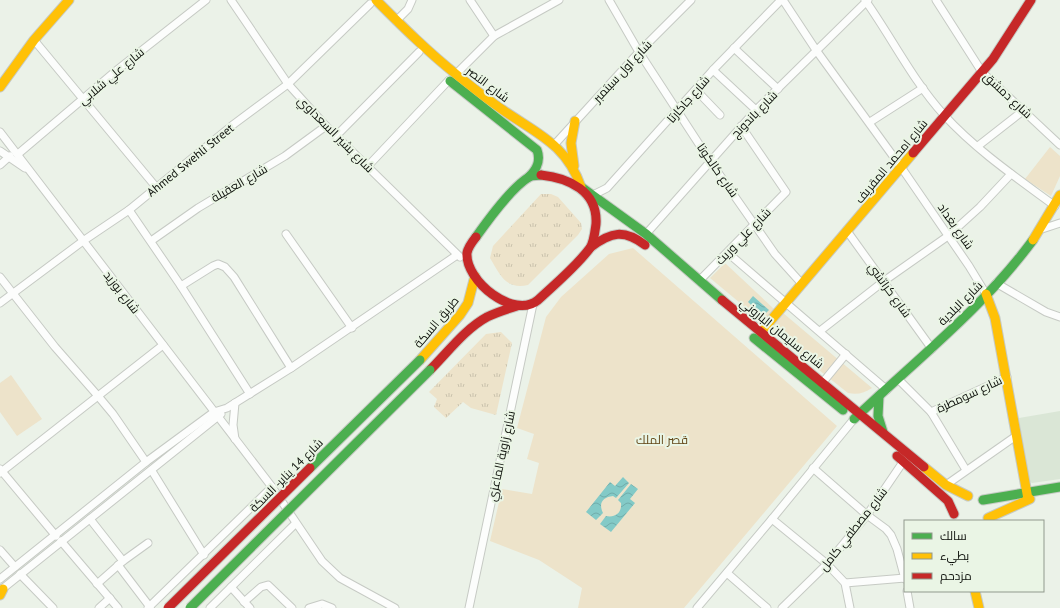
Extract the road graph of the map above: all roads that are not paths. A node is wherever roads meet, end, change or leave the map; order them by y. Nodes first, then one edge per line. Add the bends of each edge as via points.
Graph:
1 (70, 0) edge
2 (206, 0) edge
3 (231, 0) edge
4 (412, 0) edge
5 (470, 0) edge
6 (559, 0) edge
7 (609, 0) edge
8 (691, 0) edge
9 (782, 0) edge
10 (936, 0) edge
11 (1031, 0) edge
12 (371, 1) edge
13 (867, 1) edge
14 (550, 2) edge
15 (396, 21) junction
16 (494, 36) junction
17 (34, 40) junction
18 (734, 48) junction
19 (27, 49) junction
20 (816, 50) junction
21 (419, 52) junction
22 (639, 52) junction
23 (713, 70) junction
24 (982, 72) junction
25 (0, 77) edge
26 (452, 77) junction
27 (288, 84) junction
28 (0, 87) edge
29 (923, 88) junction
30 (778, 89) junction
31 (696, 90) junction
32 (83, 99) junction
33 (679, 110) junction
34 (756, 110) junction
35 (1024, 110) junction
36 (720, 114) dead end
37 (945, 116) junction
38 (575, 121) junction
39 (870, 122) junction
40 (326, 126) junction
41 (741, 126) junction
42 (0, 132) edge
43 (337, 135) junction
44 (0, 139) edge
45 (547, 139) junction
46 (9, 143) junction
47 (555, 144) junction
48 (1060, 145) edge
49 (978, 146) junction
50 (537, 150) junction
51 (0, 151) edge
52 (18, 154) junction
53 (562, 154) junction
54 (10, 156) junction
55 (710, 161) junction
56 (0, 165) edge
57 (538, 165) junction
58 (368, 166) junction
59 (902, 167) junction
60 (576, 172) junction
61 (31, 173) junction
62 (1011, 174) junction
63 (529, 177) junction
64 (156, 187) junction
65 (581, 187) junction
66 (593, 195) junction
67 (1060, 195) edge
68 (1055, 206) junction
69 (129, 210) junction
70 (1060, 223) edge
71 (755, 224) junction
72 (1042, 229) junction
73 (847, 231) junction
74 (286, 234) dead end
75 (646, 234) junction
76 (948, 236) junction
77 (83, 241) junction
78 (151, 241) junction
79 (591, 247) junction
80 (728, 253) junction
81 (456, 255) junction
82 (467, 261) junction
83 (475, 276) junction
84 (0, 277) edge
85 (699, 281) junction
86 (884, 282) junction
87 (802, 284) junction
88 (996, 284) junction
89 (181, 286) junction
90 (13, 293) junction
91 (986, 294) junction
92 (0, 303) edge
93 (786, 303) junction
94 (533, 304) junction
95 (517, 306) junction
96 (1060, 317) edge
97 (352, 328) junction
98 (820, 331) junction
99 (761, 332) junction
100 (163, 345) junction
101 (932, 349) junction
102 (846, 354) junction
103 (420, 360) joint
104 (291, 368) junction
105 (1006, 377) junction
106 (898, 379) junction
107 (823, 382) junction
108 (886, 390) junction
109 (250, 394) junction
110 (98, 396) junction
111 (879, 396) junction
112 (235, 403) junction
113 (931, 412) junction
114 (216, 415) junction
115 (857, 416) junction
116 (884, 434) junction
117 (1016, 436) junction
118 (236, 441) junction
119 (146, 462) junction
120 (903, 462) junction
121 (813, 468) junction
122 (966, 470) junction
123 (1, 471) edge
124 (152, 471) junction
125 (946, 485) junction
126 (272, 487) junction
127 (1060, 487) edge
128 (1060, 495) edge
129 (968, 496) junction
130 (1027, 496) junction
131 (983, 500) junction
132 (867, 515) junction
133 (955, 517) edge
134 (90, 519) junction
135 (988, 519) edge
136 (772, 520) junction
137 (295, 524) junction
138 (58, 538) junction
139 (148, 543) dead end
140 (0, 550) edge
141 (204, 555) junction
142 (120, 563) junction
143 (827, 564) junction
144 (15, 567) junction
145 (727, 573) junction
146 (20, 574) junction
147 (904, 574) edge
148 (904, 578) edge
149 (0, 579) edge
150 (844, 583) junction
151 (97, 584) junction
152 (231, 587) junction
153 (1, 592) edge
154 (907, 592) edge
155 (975, 592) edge
156 (982, 592) edge
157 (110, 598) junction
158 (244, 602) junction
159 (381, 605) edge
160 (149, 607) edge
161 (53, 608) edge
162 (99, 608) edge
163 (118, 608) edge
164 (168, 608) edge
165 (190, 608) edge
166 (210, 608) edge
167 (250, 608) edge
168 (292, 608) edge
169 (309, 608) edge
170 (332, 608) edge
171 (395, 608) edge
172 (469, 608) edge
173 (697, 608) edge
174 (767, 608) edge
175 (782, 608) edge
176 (850, 608) edge
177 (910, 608) edge
178 (979, 608) edge
179 (984, 608) edge

1 - 17 main road
2 - 32 street, شارع علي شلابي
3 - 27 street, شارع بشير السعداوي
4 - 15 street via 408,9
5 - 16 street
6 - 14 street
7 - 22 street, شارع كالكوتا
8 - 22 street, شارع اول سبتمبر
9 - 18 street, شارع جاكارتا
9 - 20 street, شارع بغداد
10 - 24 street, شارع دمشق
11 - 24 main road, شارع امحمد المقريف via 1007,40
12 - 15 main road, شارع النصر
12 - 21 main road, شارع النصر via 391,27
12 - 27 street, Ahmed Swehli Street
13 - 20 street, شارع باندونج
13 - 29 street
14 - 16 street
15 - 26 main road, شارع النصر
16 - 26 street
17 - 19 main road
17 - 32 street
18 - 23 street, شارع جاكارتا
18 - 30 street
19 - 25 main road
19 - 28 main road
20 - 30 street, شارع باندونج
20 - 39 street, شارع بغداد
21 - 26 main road, شارع النصر
21 - 43 street
22 - 33 street, شارع كالكوتا
22 - 38 street, شارع اول سبتمبر
23 - 31 street, شارع جاكارتا
23 - 34 street
24 - 35 street, شارع دمشق
24 - 37 main road, شارع امحمد المقريف
26 - 45 main road, شارع النصر
26 - 50 main road, شارع النصر via 492,116
26 - 58 street
27 - 40 street, شارع بشير السعداوي
27 - 64 street, Ahmed Swehli Street
29 - 37 street
29 - 39 street
30 - 34 street, شارع باندونج
31 - 33 street, شارع جاكارتا
31 - 36 street
32 - 52 street, شارع علي شلابي
32 - 64 street
33 - 55 street, شارع كالكوتا
33 - 66 street, شارع جاكارتا via 607,188
34 - 41 street, شارع باندونج
35 - 48 street, شارع دمشق
35 - 49 street
37 - 49 street
37 - 59 main road, شارع امحمد المقريف
38 - 47 street, شارع اول سبتمبر
38 - 60 main road via 570,137
39 - 59 street, شارع بغداد
40 - 43 street, شارع بشير السعداوي
40 - 78 street, شارع العقيلة via 285,156 198,208
41 - 55 street, شارع باندونج
41 - 71 street, شارع علي وريث via 786,192
42 - 46 street
43 - 58 street, شارع بشير السعداوي
44 - 46 street
45 - 47 main road, شارع النصر
45 - 50 main road via 546,148
46 - 52 street
47 - 53 main road, شارع النصر
49 - 62 street
50 - 57 main road
51 - 54 street
52 - 61 street
53 - 57 main road via 549,157
53 - 60 main road, شارع النصر
54 - 56 street
54 - 61 street
55 - 71 street, شارع كالكوتا
55 - 75 street, شارع باندونج
57 - 63 main road
58 - 81 street, شارع بشير السعداوي
59 - 73 main road, شارع امحمد المقريف
59 - 76 street, شارع بغداد
60 - 65 main road, شارع النصر
61 - 77 street, شارع بوزيد
62 - 68 street
62 - 76 street
63 - 65 main road via 548,175 563,178
63 - 82 main road via 480,230 469,245
64 - 69 street, Ahmed Swehli Street
65 - 66 main road, شارع سليمان الباروني
65 - 79 main road via 594,204 595,237
66 - 75 main road, شارع سليمان الباروني
67 - 68 main road, شارع البلدية
68 - 72 main road, شارع البلدية
69 - 77 street, Ahmed Swehli Street
69 - 78 street
70 - 72 street
71 - 80 street, شارع علي وريث
71 - 87 street, شارع كالكوتا via 785,268
72 - 88 main road, شارع البلدية
73 - 86 street, شارع كراتشي
73 - 87 main road, شارع امحمد المقريف
74 - 97 street
75 - 85 main road, شارع سليمان الباروني
76 - 86 street
76 - 91 street, شارع بغداد
77 - 90 street, Ahmed Swehli Street
77 - 100 street, شارع بوزيد
78 - 89 street
79 - 94 main road
79 - 115 main road, شارع سليمان الباروني via 600,239 615,232 631,235 640,240 792,371
80 - 85 street, شارع علي وريث
80 - 93 street
81 - 82 street, شارع بشير السعداوي
81 - 97 street
82 - 83 main road
83 - 95 main road via 496,297
83 - 103 main road, طريق السكة via 472,293 464,309
84 - 90 street
85 - 99 main road, شارع سليمان الباروني
86 - 98 street
86 - 101 street, شارع كراتشي
87 - 93 main road, شارع امحمد المقريف
88 - 91 main road, شارع البلدية
88 - 96 street
89 - 104 street via 213,266 218,264 225,267
89 - 109 street
90 - 92 street, Ahmed Swehli Street
90 - 110 street
91 - 101 main road, شارع البلدية
91 - 105 main road, شارع بغداد via 995,318
93 - 98 street
93 - 99 main road, شارع امحمد المقريف
94 - 95 main road
94 - 172 street, شارع زاوية الماعزي
95 - 165 main road, bridge via 482,319 471,329
97 - 104 street
98 - 102 street
99 - 107 main road, شارع سليمان الباروني
100 - 110 street
100 - 114 street, شارع بوزيد
101 - 106 main road, شارع البلدية
102 - 107 street
102 - 108 street
103 - 164 main road, شارع 14 يناير- السكة, bridge
104 - 109 street
105 - 113 street, شارع سومطرة
105 - 117 main road, شارع بغداد
106 - 108 main road, شارع البلدية
106 - 113 street
107 - 115 main road, شارع سليمان الباروني
108 - 111 main road, شارع البلدية
109 - 112 street
110 - 119 street
110 - 123 street
111 - 115 main road, شارع البلدية
111 - 116 main road via 878,416
112 - 114 street
112 - 118 street via 233,425
113 - 122 street
114 - 118 street, شارع بوزيد
114 - 119 street
114 - 124 street
115 - 116 main road, شارع سليمان الباروني
115 - 120 main road, شارع سليمان الباروني
115 - 121 street
116 - 125 main road, شارع سليمان الباروني
117 - 122 street
117 - 130 main road, شارع بغداد
118 - 126 street, شارع بوزيد
119 - 138 street
120 - 132 street, شارع مصطفي كامل
120 - 133 main road, شارع سليمان الباروني via 948,501
121 - 132 street
121 - 136 street
122 - 125 street
123 - 138 street
124 - 134 street
124 - 141 street
125 - 129 main road, شارع سليمان الباروني
126 - 137 street, شارع بوزيد
126 - 141 street
127 - 130 main road
128 - 130 main road
129 - 131 main road, شارع سليمان الباروني
129 - 133 main road via 959,500
130 - 131 main road
130 - 135 main road
131 - 135 main road via 988,508
132 - 143 street, شارع مصطفي كامل
132 - 147 street via 886,528 891,535
134 - 138 street
134 - 142 street
136 - 143 street
136 - 145 street
137 - 152 street
137 - 159 street, شارع بوزيد via 322,562 340,578
138 - 144 street
138 - 146 street
138 - 151 street
139 - 142 street
140 - 144 street
141 - 160 street
142 - 151 street
142 - 160 street
143 - 150 street
143 - 175 street, شارع مصطفي كامل
144 - 149 street
145 - 173 street
145 - 174 street
146 - 153 street
146 - 161 street
148 - 150 street
150 - 176 street
151 - 157 street
152 - 158 street
152 - 166 street
154 - 177 street
155 - 178 main road
156 - 179 main road
157 - 162 street
157 - 163 street
158 - 167 street
158 - 168 street via 262,587 268,586
159 - 171 street, شارع بوزيد
169 - 170 street via 322,604

